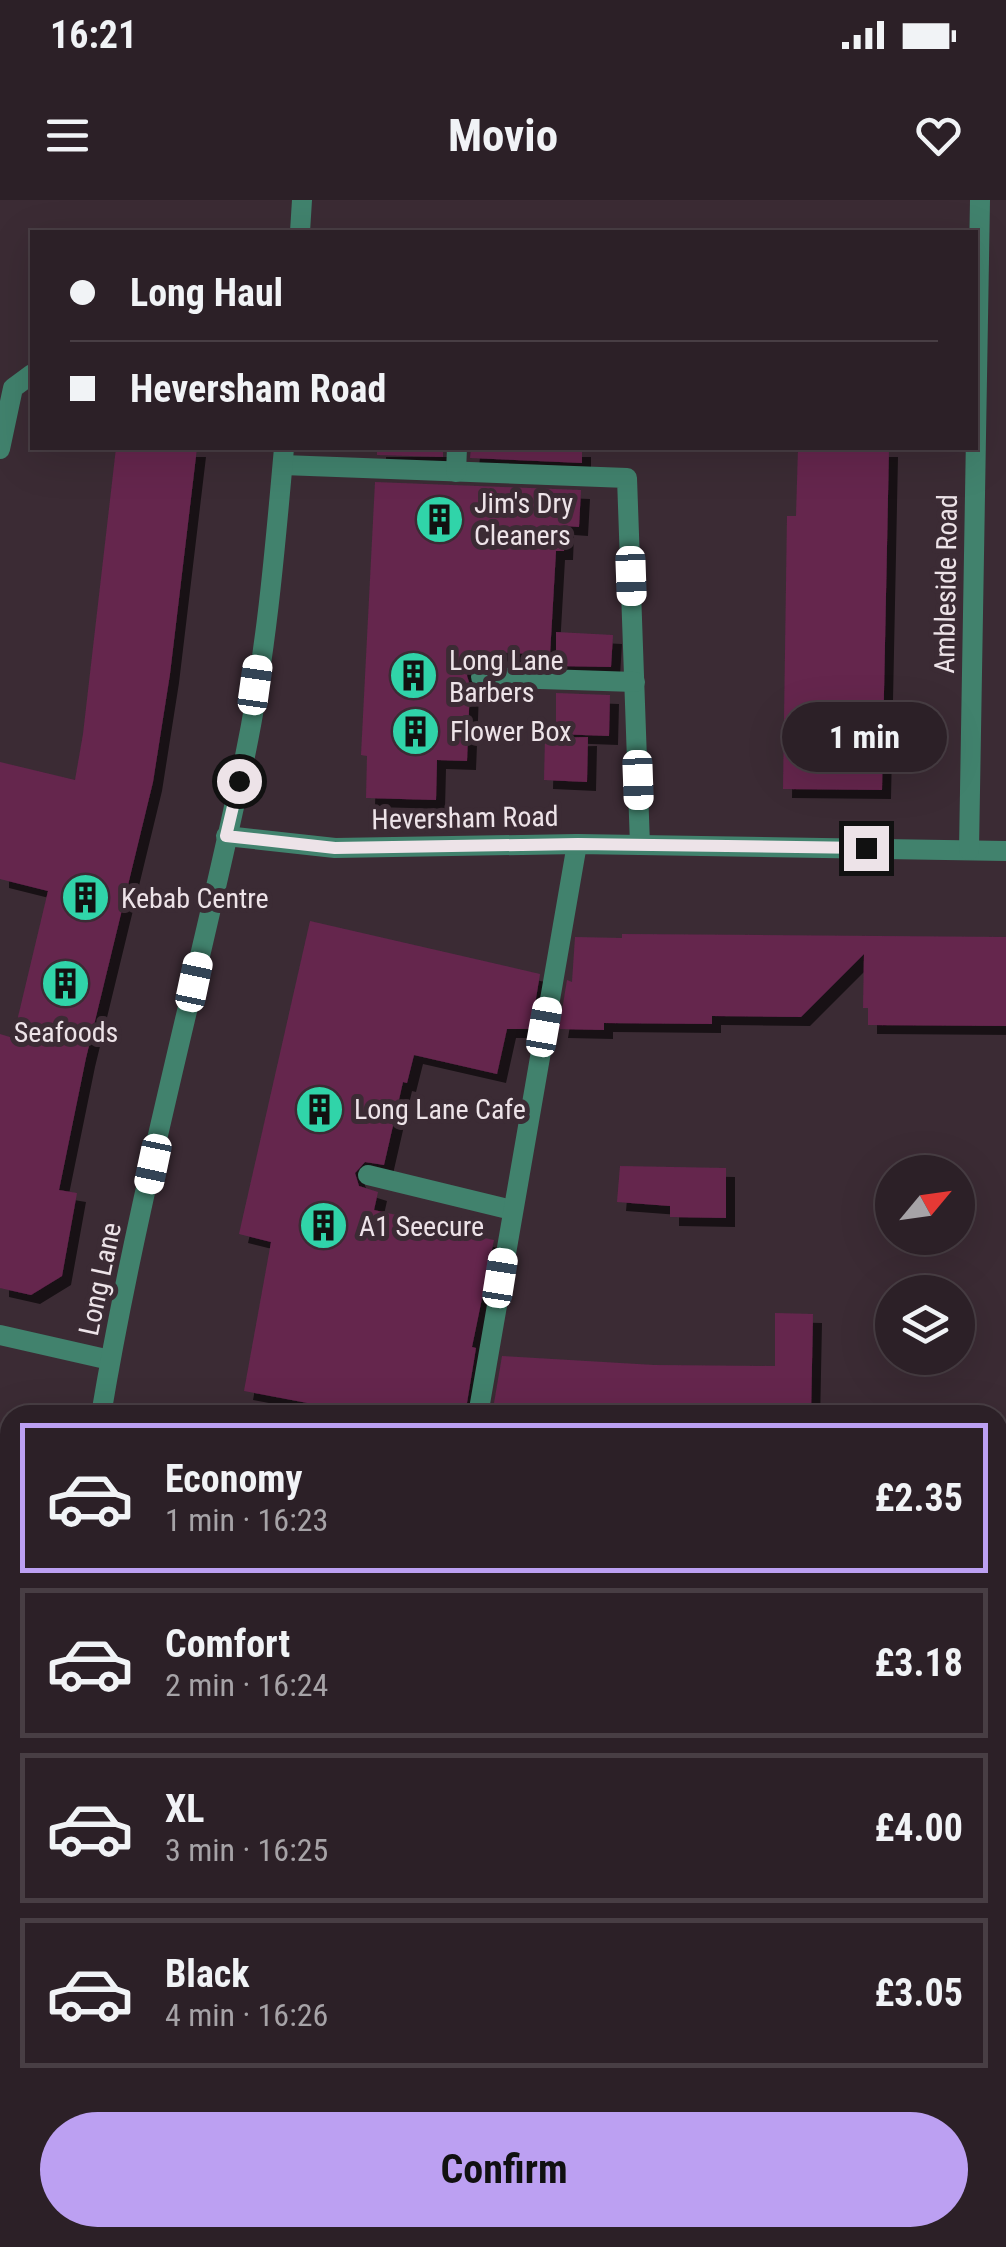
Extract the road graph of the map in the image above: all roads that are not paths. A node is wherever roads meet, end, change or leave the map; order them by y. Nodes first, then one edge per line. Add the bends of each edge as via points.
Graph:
1 (302, 200) edge
2 (980, 200) edge
3 (300, 230) edge
4 (978, 308) edge
5 (30, 375) edge
6 (0, 450) edge
7 (396, 450) edge
8 (427, 450) edge
9 (457, 450) edge
10 (975, 450) edge
11 (283, 456) edge
12 (362, 458) edge
13 (395, 469) junction
14 (426, 470) junction
15 (456, 472) junction
16 (481, 677) dead end
17 (635, 682) junction
18 (226, 836) junction
19 (578, 844) junction
20 (640, 845) junction
21 (968, 850) junction
22 (1006, 851) edge
23 (368, 1175) dead end
24 (512, 1210) junction
25 (0, 1335) edge
26 (110, 1360) junction
27 (102, 1405) edge
28 (480, 1405) edge

1 - 3 street
2 - 4 street, Ambleside Road
5 - 6 street via 13,388
7 - 13 street
8 - 14 street
9 - 15 street
10 - 21 street, Ambleside Road
11 - 12 street
11 - 18 street, Long Lane via 246,753
12 - 13 street
13 - 14 street
14 - 15 street
15 - 17 street via 628,478
16 - 17 street
17 - 20 street
18 - 19 street, Heversham Road via 335,848
18 - 26 street, Long Lane
19 - 20 street, Heversham Road
19 - 24 street
20 - 21 street, Heversham Road
21 - 22 street, Heversham Road
23 - 24 street
24 - 28 street
25 - 26 street
26 - 27 street, Long Lane

